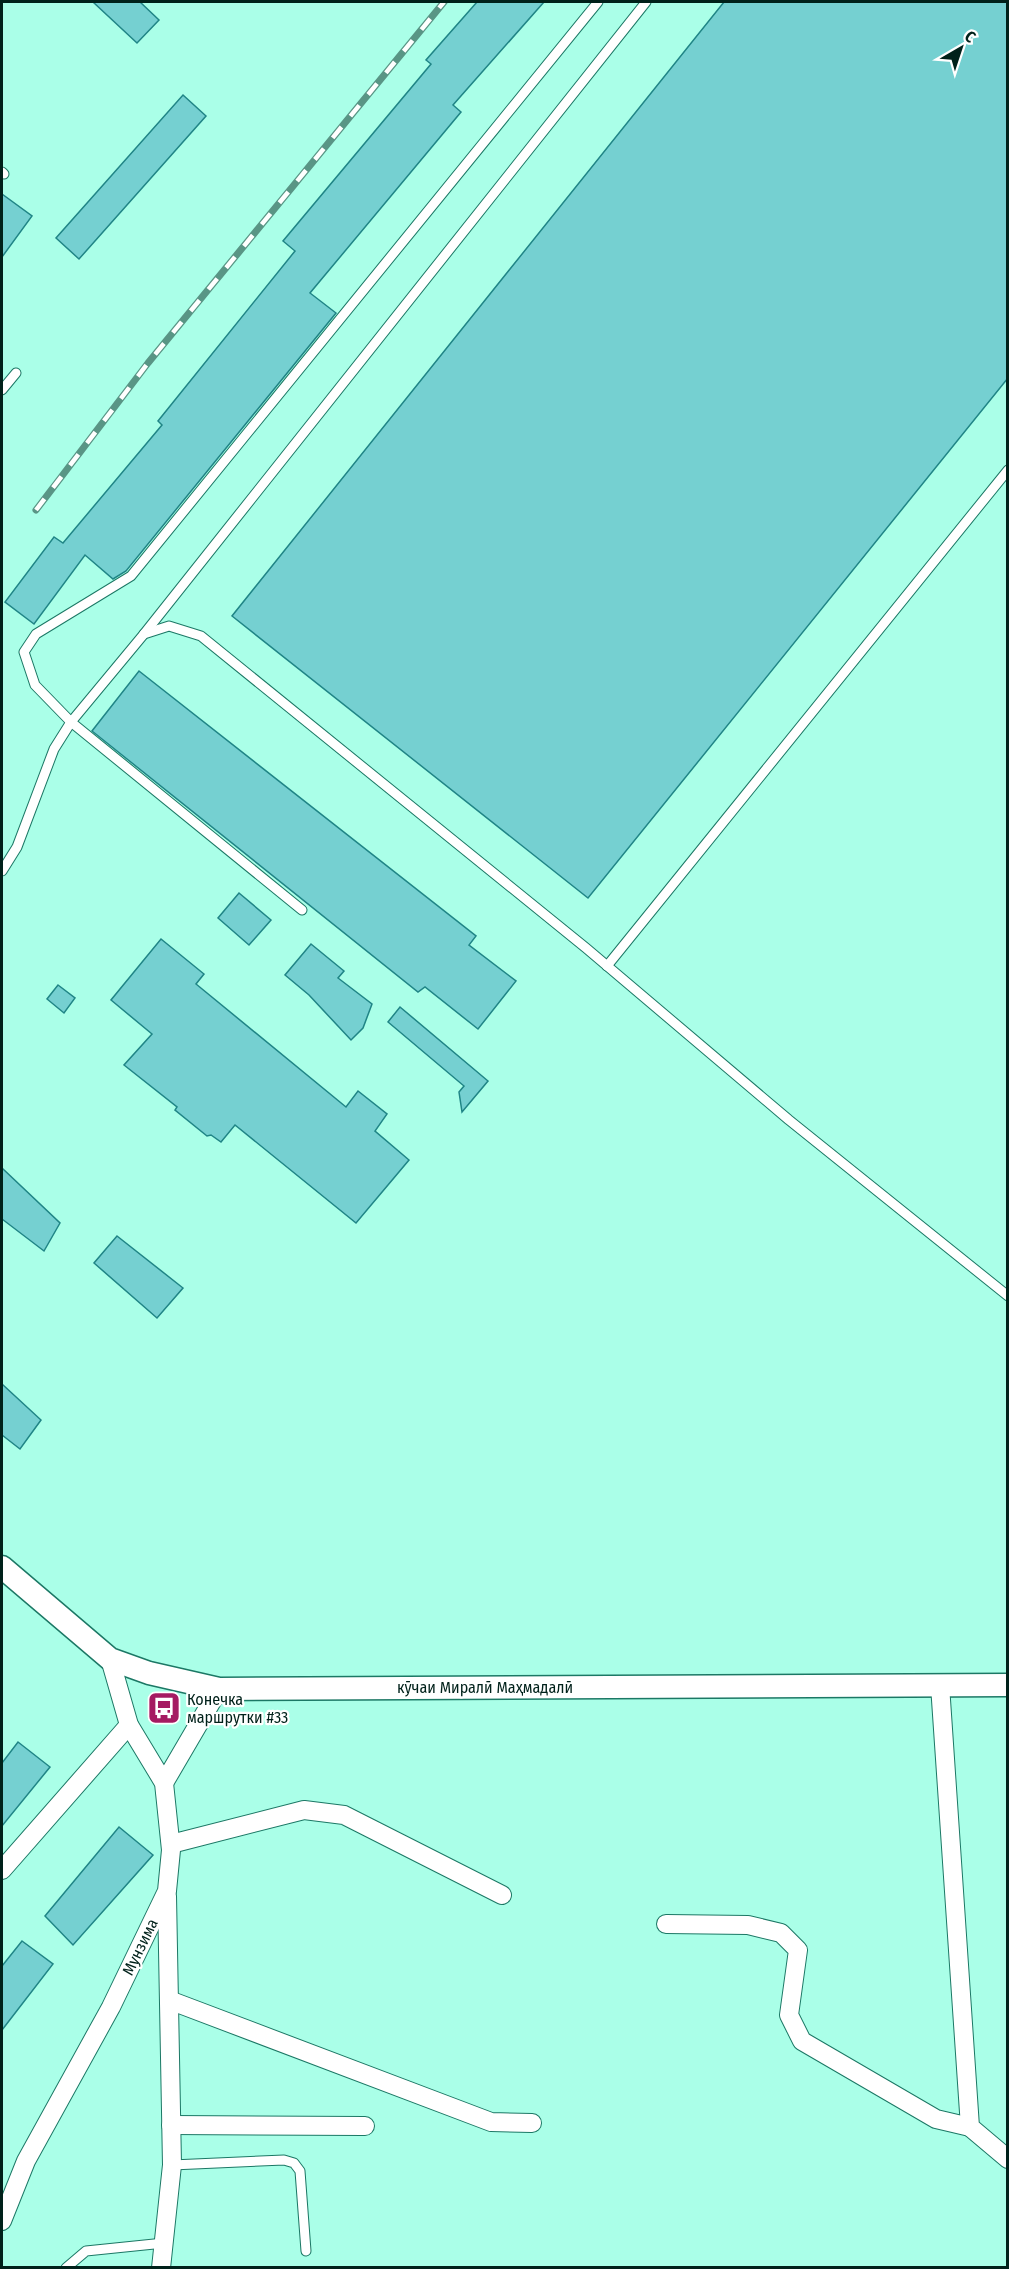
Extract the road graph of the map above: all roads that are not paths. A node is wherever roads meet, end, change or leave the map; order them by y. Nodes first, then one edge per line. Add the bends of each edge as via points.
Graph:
1 (598, 2) edge
2 (646, 2) edge
3 (16, 373) dead end
4 (2, 390) edge
5 (1008, 470) edge
6 (1004, 483) edge
7 (144, 634) junction
8 (71, 722) junction
9 (2, 871) edge
10 (302, 910) dead end
11 (607, 966) junction
12 (1008, 1296) edge
13 (2, 1567) edge
14 (110, 1659) junction
15 (940, 1685) junction
16 (1008, 1685) edge
17 (219, 1689) junction
18 (129, 1725) junction
19 (164, 1783) junction
20 (171, 1844) junction
21 (3, 1870) edge
22 (167, 1892) junction
23 (502, 1895) dead end
24 (666, 1924) dead end
25 (169, 2000) junction
26 (532, 2123) dead end
27 (171, 2125) junction
28 (365, 2126) dead end
29 (970, 2127) junction
30 (1008, 2159) edge
31 (172, 2165) junction
32 (4, 2210) edge
33 (164, 2243) junction
34 (306, 2251) dead end
35 (66, 2268) edge
36 (161, 2268) edge

1 - 8 lane via 130,576 30,640 24,652 35,685
2 - 7 lane
3 - 4 lane
5 - 6 lane
6 - 11 lane
7 - 8 lane
7 - 11 lane via 168,627 201,636
8 - 9 lane via 54,749 17,846
8 - 10 lane
11 - 12 lane via 780,1113
13 - 14 street, кӯчаи Миралӣ Маҳмадалӣ
14 - 17 street, кӯчаи Миралӣ Маҳмадалӣ via 149,1673
14 - 18 street, Мунзима
15 - 16 street, кӯчаи Миралӣ Маҳмадалӣ
15 - 17 street, кӯчаи Миралӣ Маҳмадалӣ
15 - 29 street
17 - 19 street
18 - 19 street, Мунзима
18 - 21 street
19 - 20 street, Мунзима
20 - 22 street, Мунзима
20 - 23 street via 304,1810 344,1815
22 - 25 street
22 - 32 street, Мунзима
24 - 29 street via 748,1925 781,1933 798,1950 789,2015 802,2041 936,2119
25 - 26 street via 491,2121
25 - 27 street
27 - 28 street
27 - 31 street
29 - 30 street
31 - 33 street
31 - 34 lane via 284,2160 294,2163 300,2171
33 - 35 lane via 86,2251
33 - 36 street

